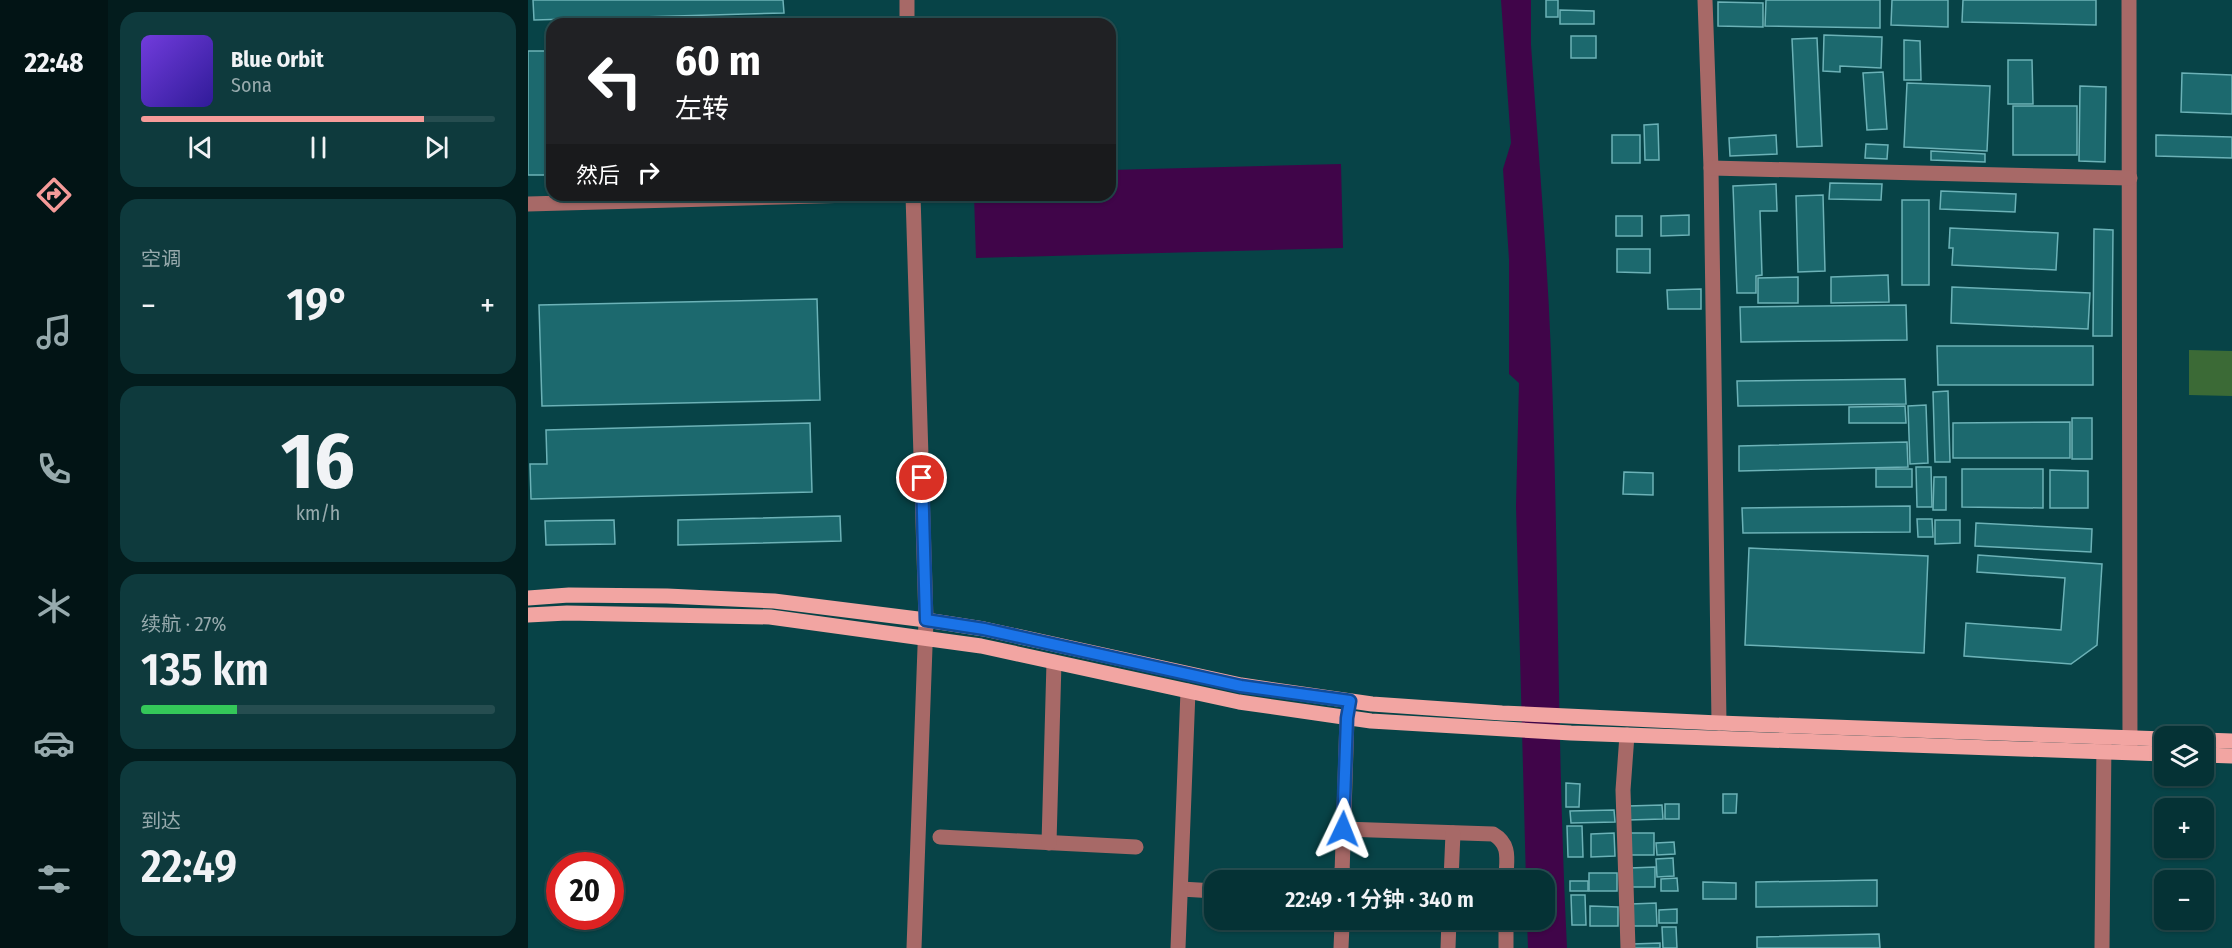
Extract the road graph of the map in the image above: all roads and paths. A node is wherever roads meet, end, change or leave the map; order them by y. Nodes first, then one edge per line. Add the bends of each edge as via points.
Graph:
1 (907, 0) edge
2 (1705, 0) edge
3 (2129, 0) edge
4 (907, 18) edge
5 (1711, 168) junction
6 (2130, 178) junction
7 (636, 201) edge
8 (913, 201) edge
9 (528, 204) edge
10 (528, 598) edge
11 (528, 615) edge
12 (926, 620) junction
13 (924, 639) junction
14 (1054, 662) junction
15 (1188, 691) junction
16 (1350, 701) junction
17 (1347, 718) junction
18 (1719, 723) junction
19 (1627, 735) junction
20 (2104, 737) junction
21 (2214, 740) edge
22 (2232, 741) edge
23 (2154, 742) edge
24 (2131, 746) junction
25 (2104, 752) junction
26 (2154, 752) edge
27 (2214, 755) edge
28 (2232, 756) edge
29 (1343, 829) junction
30 (1453, 833) junction
31 (940, 837) dead end
32 (1049, 843) junction
33 (1136, 847) dead end
34 (1342, 870) edge
35 (1451, 870) edge
36 (1506, 870) edge
37 (1180, 889) junction
38 (1204, 890) edge
39 (1337, 930) edge
40 (1449, 930) edge
41 (1506, 930) edge
42 (914, 948) edge
43 (1178, 948) edge
44 (1341, 948) edge
45 (1448, 948) edge
46 (1506, 948) edge
47 (1628, 948) edge
48 (2102, 948) edge

1 - 4 street
2 - 5 street
3 - 6 street
5 - 6 street
5 - 18 street
6 - 24 street
7 - 9 street
8 - 12 street
10 - 12 main road via 569,595 774,601
11 - 13 main road via 770,617
12 - 13 street
12 - 16 main road via 984,629 1241,686
13 - 14 main road via 981,646
13 - 42 street
14 - 15 main road
14 - 32 street
15 - 17 main road
15 - 37 street
16 - 17 main road
16 - 18 main road
17 - 19 main road
17 - 29 street
18 - 20 main road
19 - 25 main road
19 - 47 street via 1623,790
20 - 24 main road
20 - 25 street
21 - 22 main road
23 - 24 main road
24 - 25 main road
24 - 26 main road
25 - 48 street
27 - 28 main road
29 - 30 street
29 - 34 street
30 - 35 street
30 - 36 street via 1493,834 1503,840
31 - 32 street
32 - 33 street
37 - 38 street
37 - 43 street
39 - 44 street
40 - 45 street
41 - 46 street

